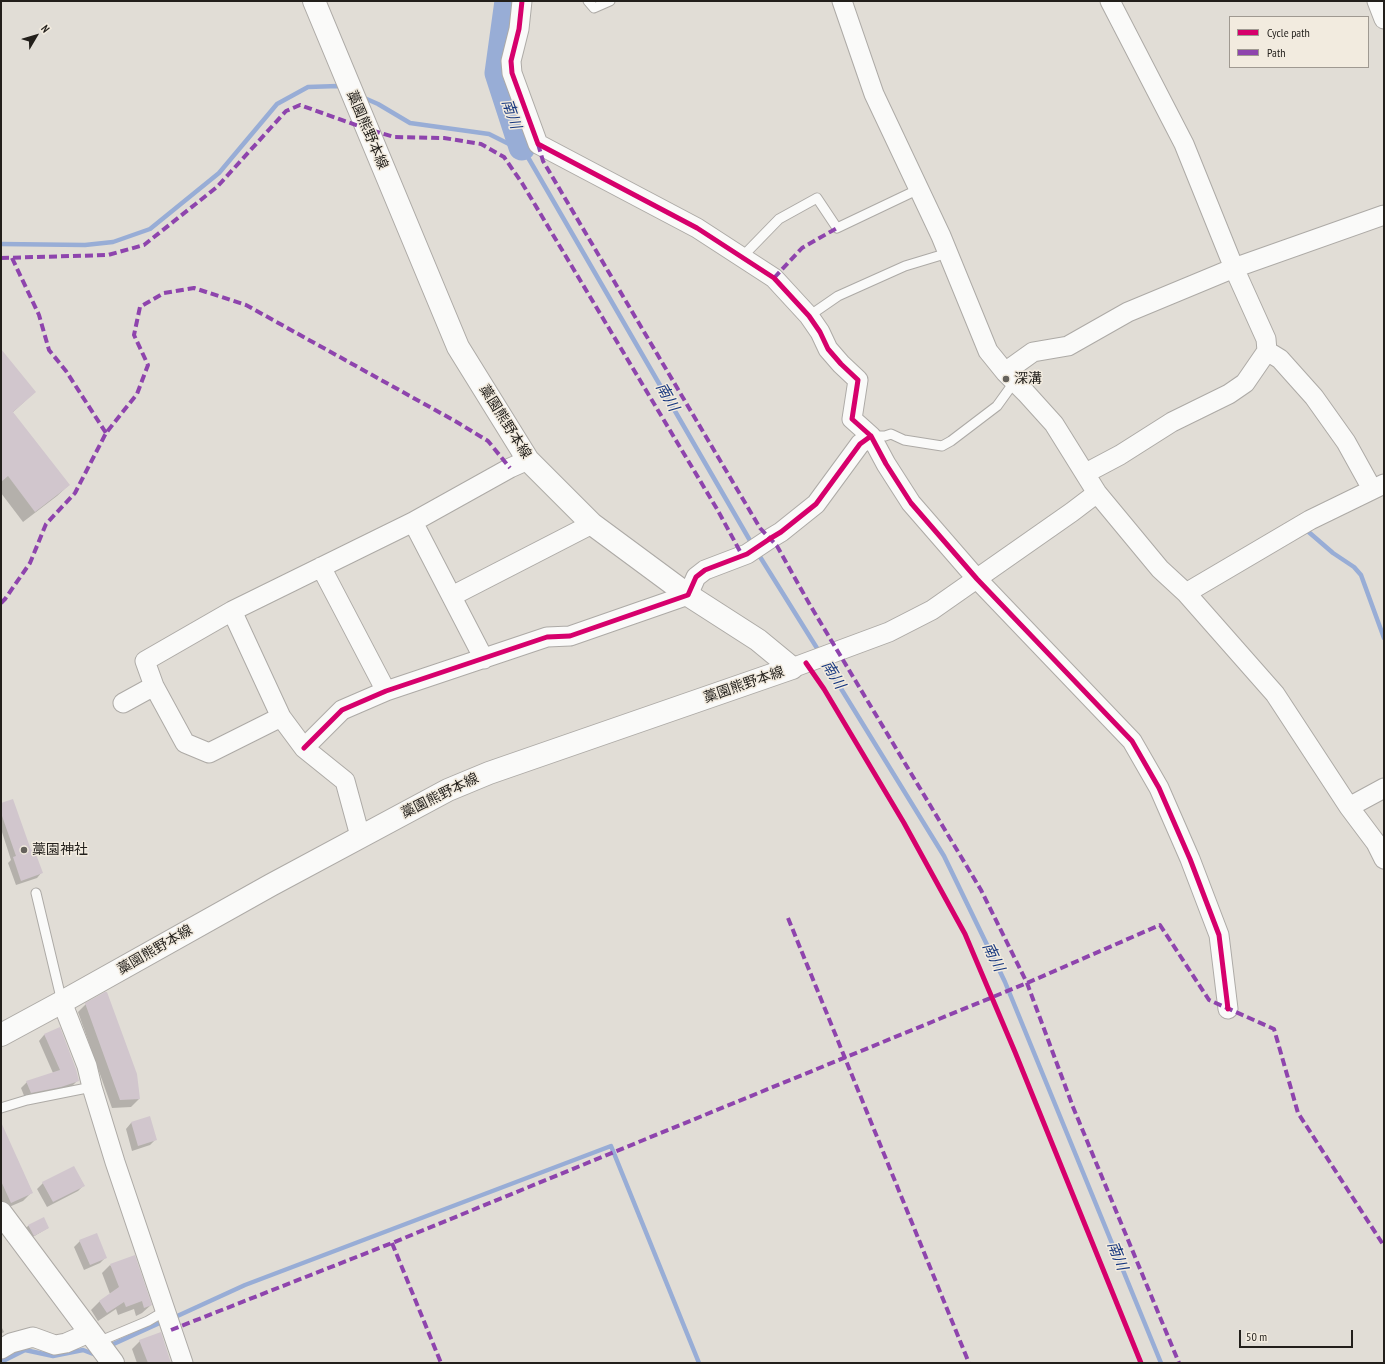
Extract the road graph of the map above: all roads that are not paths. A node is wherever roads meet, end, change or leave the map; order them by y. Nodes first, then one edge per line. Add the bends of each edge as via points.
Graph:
1 (314, 1) edge
2 (522, 1) edge
3 (588, 1) edge
4 (610, 1) edge
5 (842, 1) edge
6 (1110, 1) edge
7 (1377, 1) edge
8 (1384, 19) edge
9 (919, 189) junction
10 (1384, 214) edge
11 (948, 253) junction
12 (742, 257) junction
13 (1234, 268) junction
14 (809, 316) junction
15 (1267, 351) junction
16 (1010, 376) junction
17 (871, 436) junction
18 (528, 460) junction
19 (1086, 473) junction
20 (1378, 486) edge
21 (1097, 493) junction
22 (412, 522) junction
23 (592, 524) junction
24 (321, 567) junction
25 (977, 579) junction
26 (1186, 593) junction
27 (688, 595) junction
28 (452, 596) junction
29 (232, 611) junction
30 (484, 659) junction
31 (802, 665) junction
32 (154, 686) junction
33 (386, 691) junction
34 (122, 703) dead end
35 (281, 717) junction
36 (304, 748) junction
37 (1384, 788) edge
38 (1349, 807) junction
39 (360, 836) junction
40 (1384, 859) edge
41 (36, 893) dead end
42 (62, 1002) junction
43 (1228, 1009) dead end
44 (1, 1034) edge
45 (92, 1087) junction
46 (1, 1108) edge
47 (1, 1213) edge
48 (164, 1311) junction
49 (94, 1337) junction
50 (1, 1349) edge
51 (113, 1363) edge
52 (183, 1363) edge

1 - 18 main road, 藁園熊野本線 via 458,347
2 - 12 street via 519,29 511,61 512,73 538,144 697,228
3 - 4 lane via 594,8
5 - 9 street via 874,94
6 - 13 street via 1184,144
7 - 8 street
9 - 11 street
9 - 12 lane via 837,228 817,198 779,219
10 - 13 street
11 - 14 lane via 905,266 838,296
11 - 16 street via 988,351
12 - 14 street via 774,278
13 - 15 street via 1266,339
13 - 16 street via 1128,312 1068,346 1033,352
14 - 17 street via 828,349 858,380 852,419
15 - 19 street via 1245,383 1229,394 1172,422 1120,456
15 - 20 street via 1280,359 1314,397
16 - 17 lane via 997,406 942,446 904,440 892,434
16 - 19 street via 1054,424
17 - 25 street via 911,503
17 - 27 street via 860,444 816,504 781,532 747,554 705,570 696,577
18 - 22 street
18 - 23 main road, 藁園熊野本線
19 - 21 street
20 - 26 street via 1310,520
21 - 25 street
21 - 26 street via 1160,569
22 - 24 street
22 - 28 street
23 - 27 main road, 藁園熊野本線
23 - 28 street
24 - 29 street
24 - 33 street
25 - 31 street via 932,610 889,632
25 - 43 street via 1132,742 1159,788 1219,935
26 - 38 street via 1275,694
27 - 30 street via 570,636 548,637
27 - 31 main road, 藁園熊野本線
28 - 30 street
29 - 32 street via 144,662
29 - 35 street
30 - 33 street
31 - 39 main road, 藁園熊野本線 via 489,773 448,790
32 - 34 street
32 - 35 street via 185,743 209,753
33 - 36 street via 342,710
35 - 36 street
36 - 39 street via 345,782
37 - 38 street
38 - 40 street via 1376,843
39 - 42 main road, 藁園熊野本線
41 - 42 lane
42 - 44 main road, 藁園熊野本線
42 - 45 street via 87,1066
45 - 46 lane via 26,1100
45 - 48 street
47 - 49 main road
48 - 49 lane via 148,1321
48 - 52 street
49 - 50 street via 55,1345 33,1337 10,1343
49 - 51 main road

